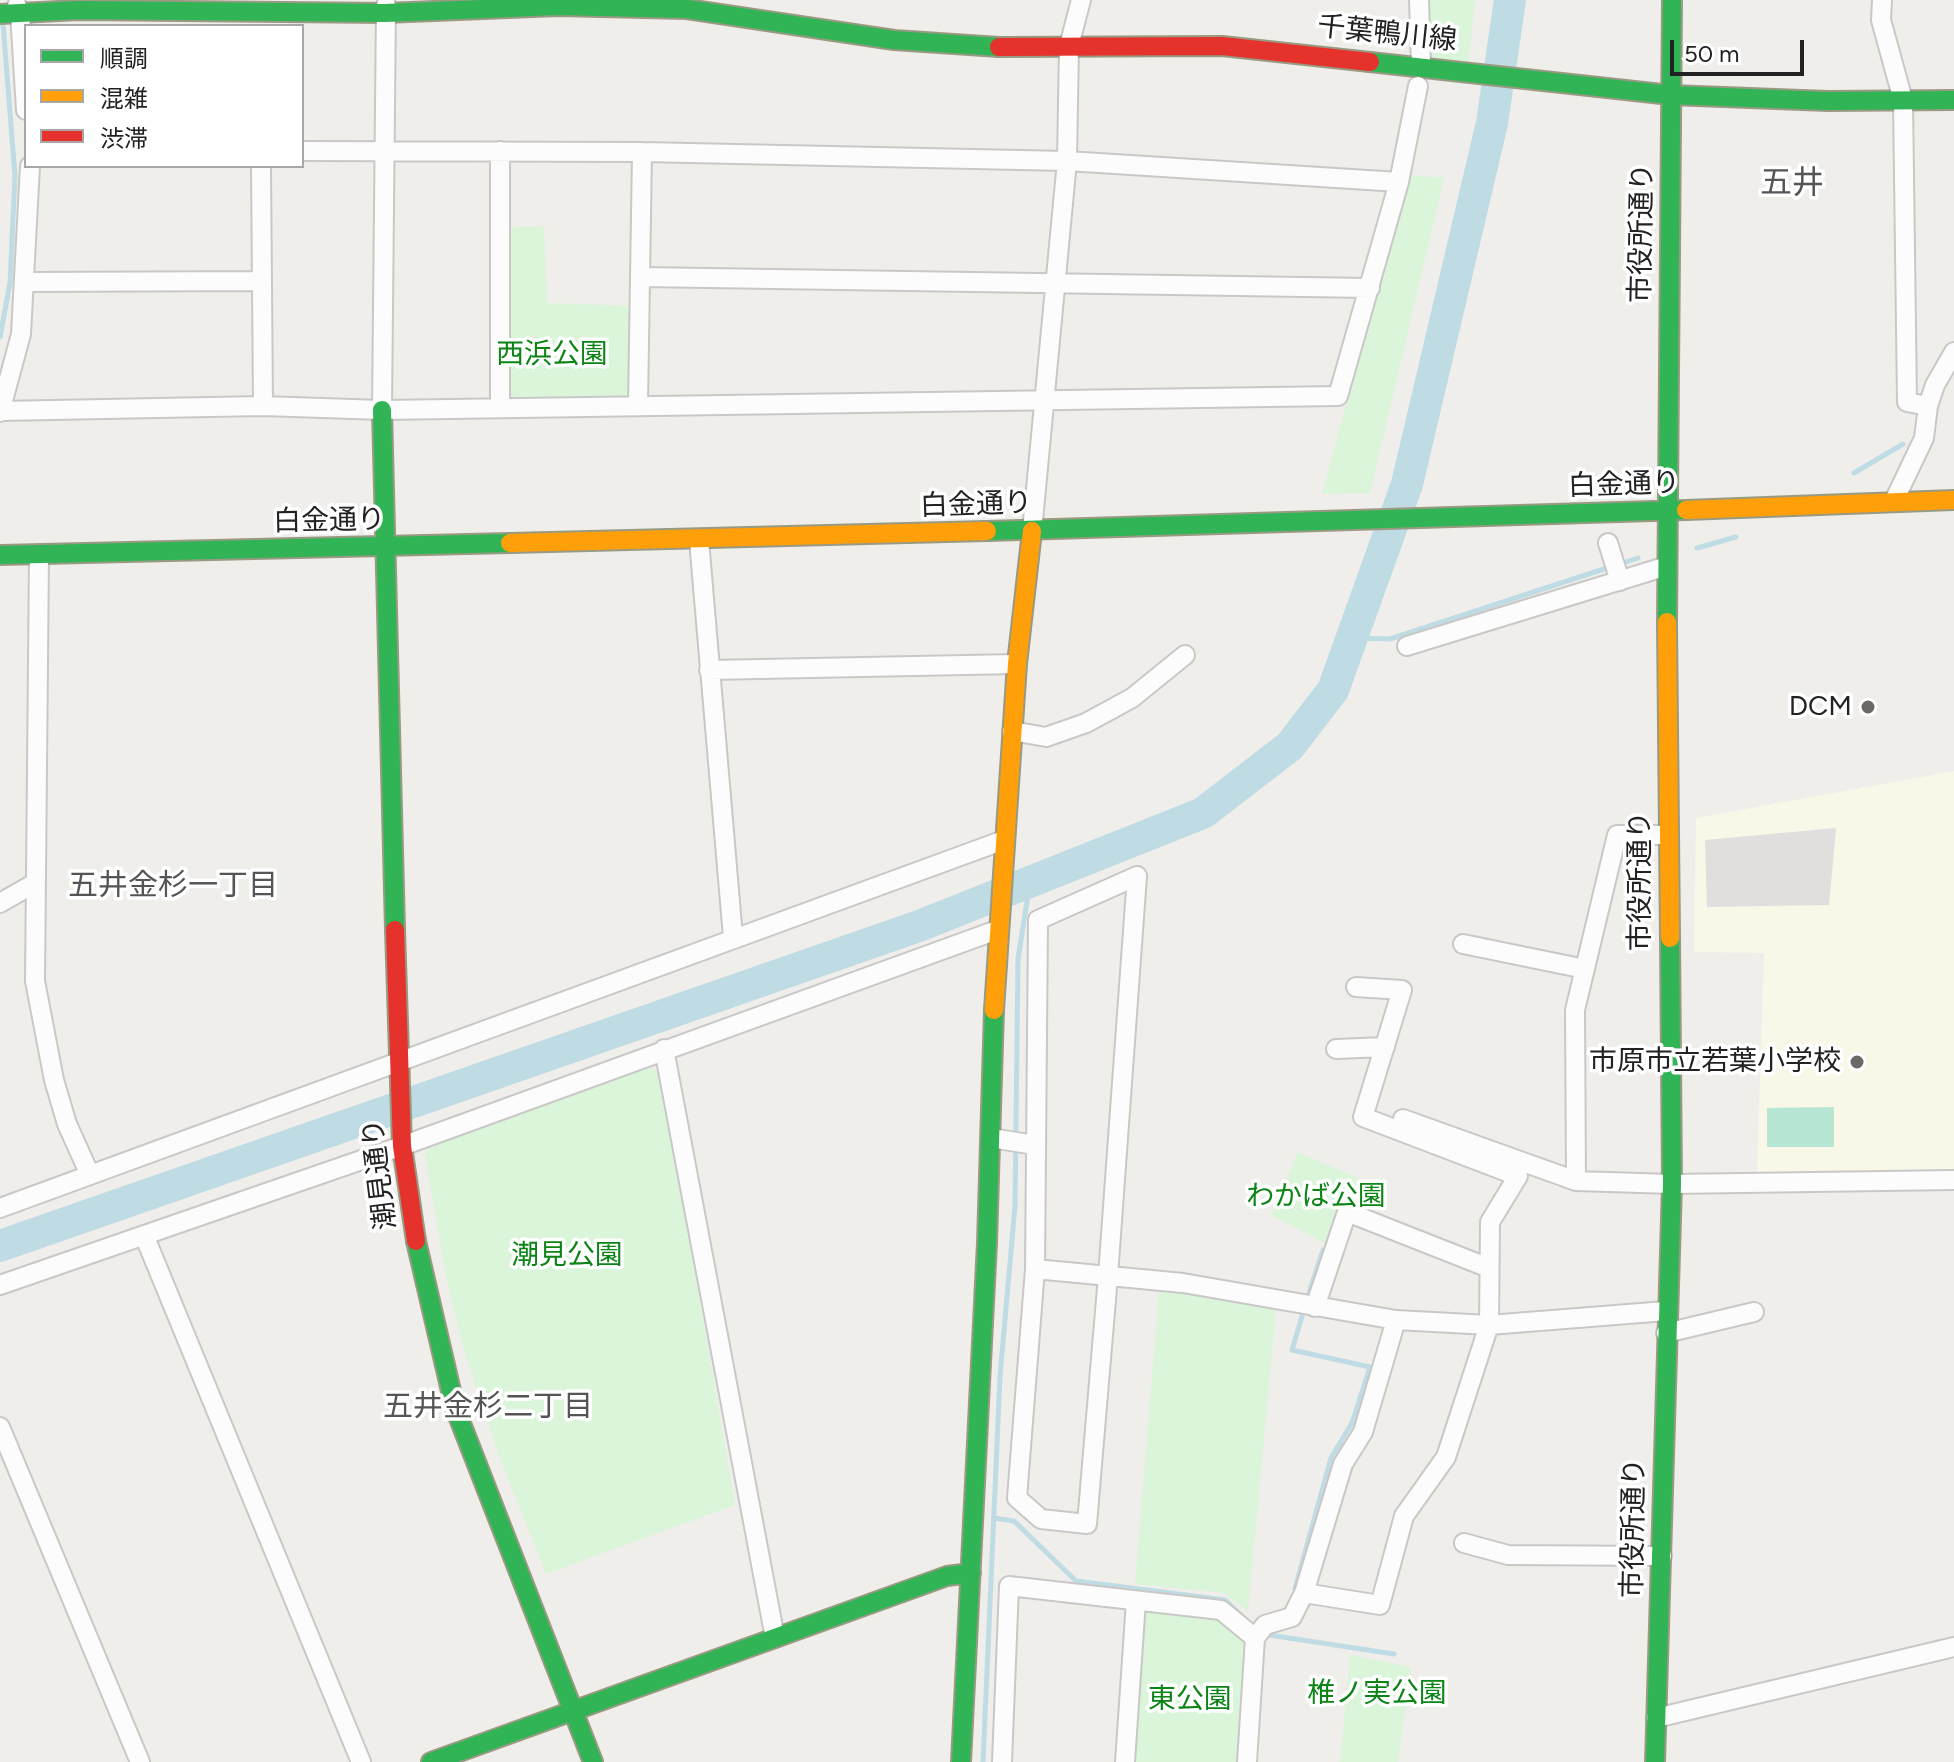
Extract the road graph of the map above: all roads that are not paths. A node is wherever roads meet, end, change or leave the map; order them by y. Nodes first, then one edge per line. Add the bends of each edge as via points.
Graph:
1 (1081, 0) edge
2 (1419, 0) edge
3 (1672, 0) edge
4 (1882, 0) edge
5 (80, 5) edge
6 (687, 5) edge
7 (17, 6) edge
8 (386, 6) edge
9 (0, 14) edge
10 (1069, 46) junction
11 (1421, 65) junction
12 (1418, 86) dead end
13 (24, 87) edge
14 (1671, 95) junction
15 (1903, 100) junction
16 (1954, 100) edge
17 (304, 151) edge
18 (500, 151) junction
19 (385, 152) junction
20 (642, 152) junction
21 (1067, 161) junction
22 (30, 168) edge
23 (261, 168) edge
24 (1399, 182) junction
25 (641, 277) junction
26 (261, 281) junction
27 (26, 282) junction
28 (1057, 282) junction
29 (1370, 288) junction
30 (1954, 352) edge
31 (1944, 384) edge
32 (1047, 401) junction
33 (638, 405) junction
34 (263, 406) junction
35 (1928, 406) junction
36 (500, 408) junction
37 (382, 410) junction
38 (0, 412) edge
39 (1954, 500) edge
40 (1894, 501) junction
41 (1667, 511) junction
42 (1032, 531) junction
43 (699, 540) junction
44 (1608, 543) dead end
45 (385, 548) junction
46 (0, 555) edge
47 (39, 555) junction
48 (1667, 566) junction
49 (1620, 581) junction
50 (1407, 646) dead end
51 (1185, 655) dead end
52 (1017, 664) junction
53 (709, 670) junction
54 (1012, 731) junction
55 (1669, 835) junction
56 (1004, 840) junction
57 (35, 883) junction
58 (0, 903) edge
59 (997, 930) junction
60 (733, 937) junction
61 (1463, 944) dead end
62 (1585, 969) junction
63 (1356, 987) dead end
64 (1385, 1047) junction
65 (664, 1049) junction
66 (1336, 1049) dead end
67 (398, 1064) junction
68 (1366, 1106) junction
69 (991, 1138) junction
70 (1035, 1145) junction
71 (402, 1146) junction
72 (90, 1175) junction
73 (1954, 1180) edge
74 (1576, 1181) junction
75 (1672, 1184) junction
76 (0, 1208) edge
77 (144, 1235) junction
78 (1489, 1268) junction
79 (1035, 1269) junction
80 (1108, 1276) junction
81 (0, 1285) edge
82 (1315, 1307) junction
83 (1666, 1311) junction
84 (1754, 1312) dead end
85 (1396, 1320) junction
86 (1489, 1325) junction
87 (1666, 1333) junction
88 (0, 1427) edge
89 (1464, 1543) dead end
90 (1662, 1556) junction
91 (971, 1573) junction
92 (1304, 1593) junction
93 (1136, 1601) junction
94 (775, 1638) junction
95 (1255, 1638) junction
96 (1954, 1647) edge
97 (572, 1712) junction
98 (1656, 1718) junction
99 (140, 1762) edge
100 (361, 1762) edge
101 (431, 1762) edge
102 (593, 1762) edge
103 (961, 1762) edge
104 (1002, 1762) edge
105 (1125, 1762) edge
106 (1247, 1762) edge
107 (1655, 1762) edge

1 - 10 street
2 - 11 street
3 - 14 street, 市役所通り
4 - 15 street via 1881,20
5 - 7 street, 千葉鴨川線
5 - 8 street, 千葉鴨川線
6 - 8 street, 千葉鴨川線
6 - 10 street, 千葉鴨川線 via 894,40 980,47
7 - 9 street, 千葉鴨川線
7 - 13 street
8 - 19 street
10 - 11 street, 千葉鴨川線 via 1222,46
10 - 21 street
11 - 14 street, 千葉鴨川線
12 - 24 street
14 - 15 street, 千葉鴨川線
14 - 41 street, 市役所通り
15 - 16 street, 千葉鴨川線
15 - 35 street via 1907,402
17 - 19 street
18 - 19 street
18 - 20 street
18 - 36 street
19 - 37 street
20 - 21 street
20 - 25 street
21 - 24 street
21 - 28 street
22 - 27 street
23 - 26 street
24 - 29 street
25 - 28 street
25 - 33 street
26 - 27 street
26 - 34 street
27 - 38 street via 21,334
28 - 29 street
28 - 32 street
29 - 32 street via 1338,396
30 - 31 street
31 - 35 street
32 - 33 street
32 - 42 street
33 - 36 street
34 - 37 street
34 - 38 street
35 - 40 street via 1924,438
36 - 37 street
37 - 45 street, 潮見通り
39 - 40 street, 白金通り
40 - 41 street, 白金通り
41 - 42 street, 白金通り
41 - 48 street, 市役所通り
42 - 43 street, 白金通り
42 - 52 street
43 - 45 street, 白金通り
43 - 53 street
44 - 49 street
45 - 47 street, 白金通り
45 - 67 street, 潮見通り
46 - 47 street, 白金通り
47 - 57 street
48 - 49 street
48 - 55 street, 市役所通り
49 - 50 street
51 - 54 street via 1132,698 1086,723 1046,737
52 - 53 street
52 - 54 street
53 - 60 street
54 - 56 street
55 - 62 street via 1617,835
55 - 75 street, 市役所通り
56 - 59 street
56 - 60 street
57 - 58 street
57 - 72 street via 35,981 45,1042 67,1124
59 - 65 street
59 - 69 street
60 - 67 street
61 - 62 street
62 - 74 street via 1575,1010
63 - 64 street via 1402,990
64 - 66 street
64 - 68 street
65 - 71 street
65 - 94 street
67 - 71 street, 潮見通り
67 - 72 street
68 - 74 street
68 - 78 street via 1363,1117 1518,1176 1490,1222
69 - 70 street
69 - 91 street
70 - 79 street
70 - 80 street via 1038,920 1137,876
71 - 77 street
71 - 97 street, 潮見通り via 419,1261 455,1408
72 - 76 street
73 - 75 street
74 - 75 street
75 - 83 street, 市役所通り
77 - 81 street
77 - 100 street
78 - 82 street via 1347,1212
78 - 86 street
79 - 80 street
79 - 80 street via 1017,1498 1041,1519 1087,1524
80 - 82 street via 1197,1285
82 - 85 street
83 - 86 street
83 - 87 street, 市役所通り
84 - 87 street
85 - 86 street
85 - 92 street via 1363,1432 1343,1464
86 - 92 street via 1446,1457 1404,1516 1380,1605
87 - 90 street, 市役所通り
88 - 99 street
89 - 90 street via 1508,1555
90 - 98 street, 市役所通り
91 - 94 street via 947,1576
91 - 103 street
92 - 95 street via 1292,1617 1265,1625
93 - 95 street via 1221,1610
93 - 104 street via 1009,1586
93 - 105 street
94 - 97 street
95 - 106 street
96 - 98 street
97 - 101 street
97 - 102 street, 潮見通り
98 - 107 street, 市役所通り

